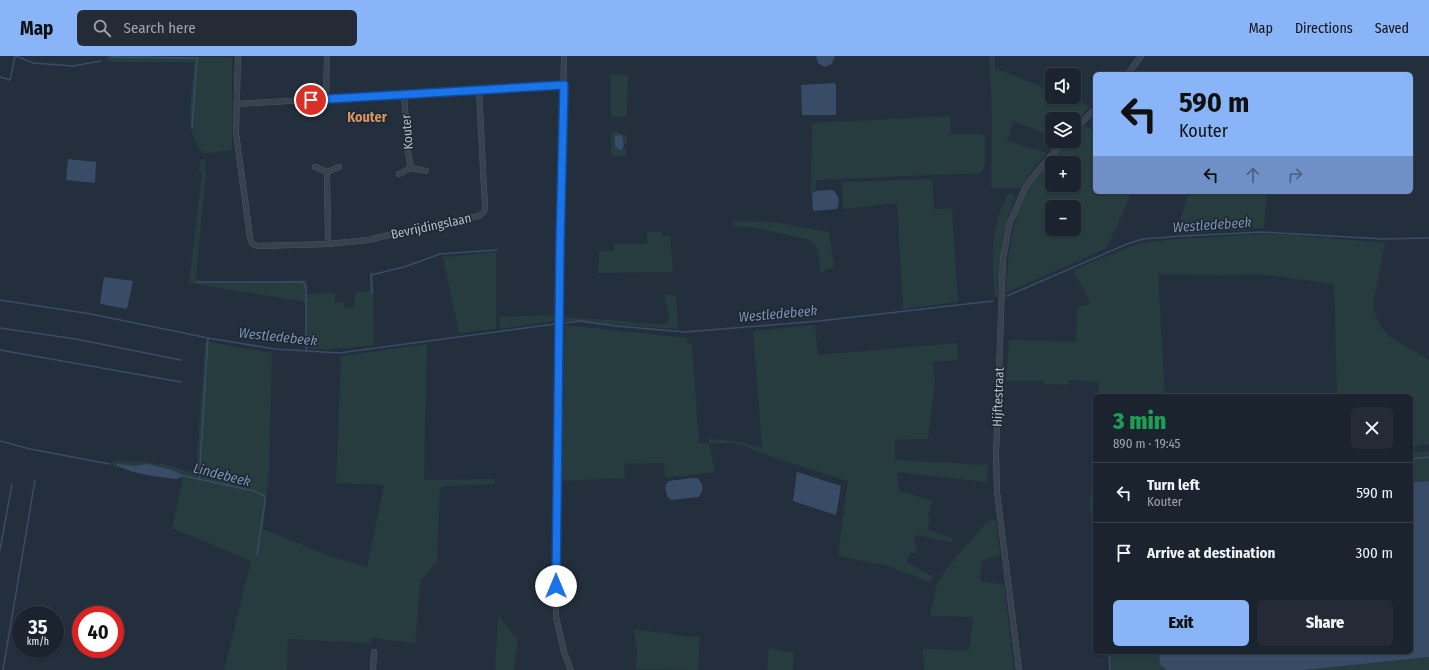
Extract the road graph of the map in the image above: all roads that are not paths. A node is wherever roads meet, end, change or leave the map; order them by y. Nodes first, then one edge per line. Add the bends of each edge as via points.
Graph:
1 (238, 56) edge
2 (327, 56) edge
3 (564, 56) edge
4 (1141, 56) edge
5 (1129, 72) edge
6 (564, 85) junction
7 (479, 90) junction
8 (404, 95) junction
9 (326, 100) junction
10 (236, 104) junction
11 (1093, 111) edge
12 (1081, 123) edge
13 (1058, 148) edge
14 (315, 167) dead end
15 (339, 167) dead end
16 (411, 168) junction
17 (426, 171) dead end
18 (327, 172) junction
19 (399, 174) dead end
20 (328, 244) junction
21 (374, 652) dead end
22 (569, 668) edge
23 (373, 670) edge
24 (1019, 670) edge

1 - 10 street
2 - 9 street
3 - 6 street
4 - 5 street
6 - 7 street
6 - 22 street via 556,617
7 - 8 street
7 - 20 street, Bevrijdingslaan via 485,208 481,214 368,240
8 - 9 street
8 - 16 street, Kouter
9 - 10 street
10 - 20 street, Bevrijdingslaan via 237,149 252,244
11 - 12 street
13 - 24 street, Hijftestraat via 1025,188 1009,225 1003,259 997,492
14 - 18 street
15 - 18 street
16 - 17 street, Kouter
16 - 19 street, Kouter
18 - 20 street
21 - 23 street

